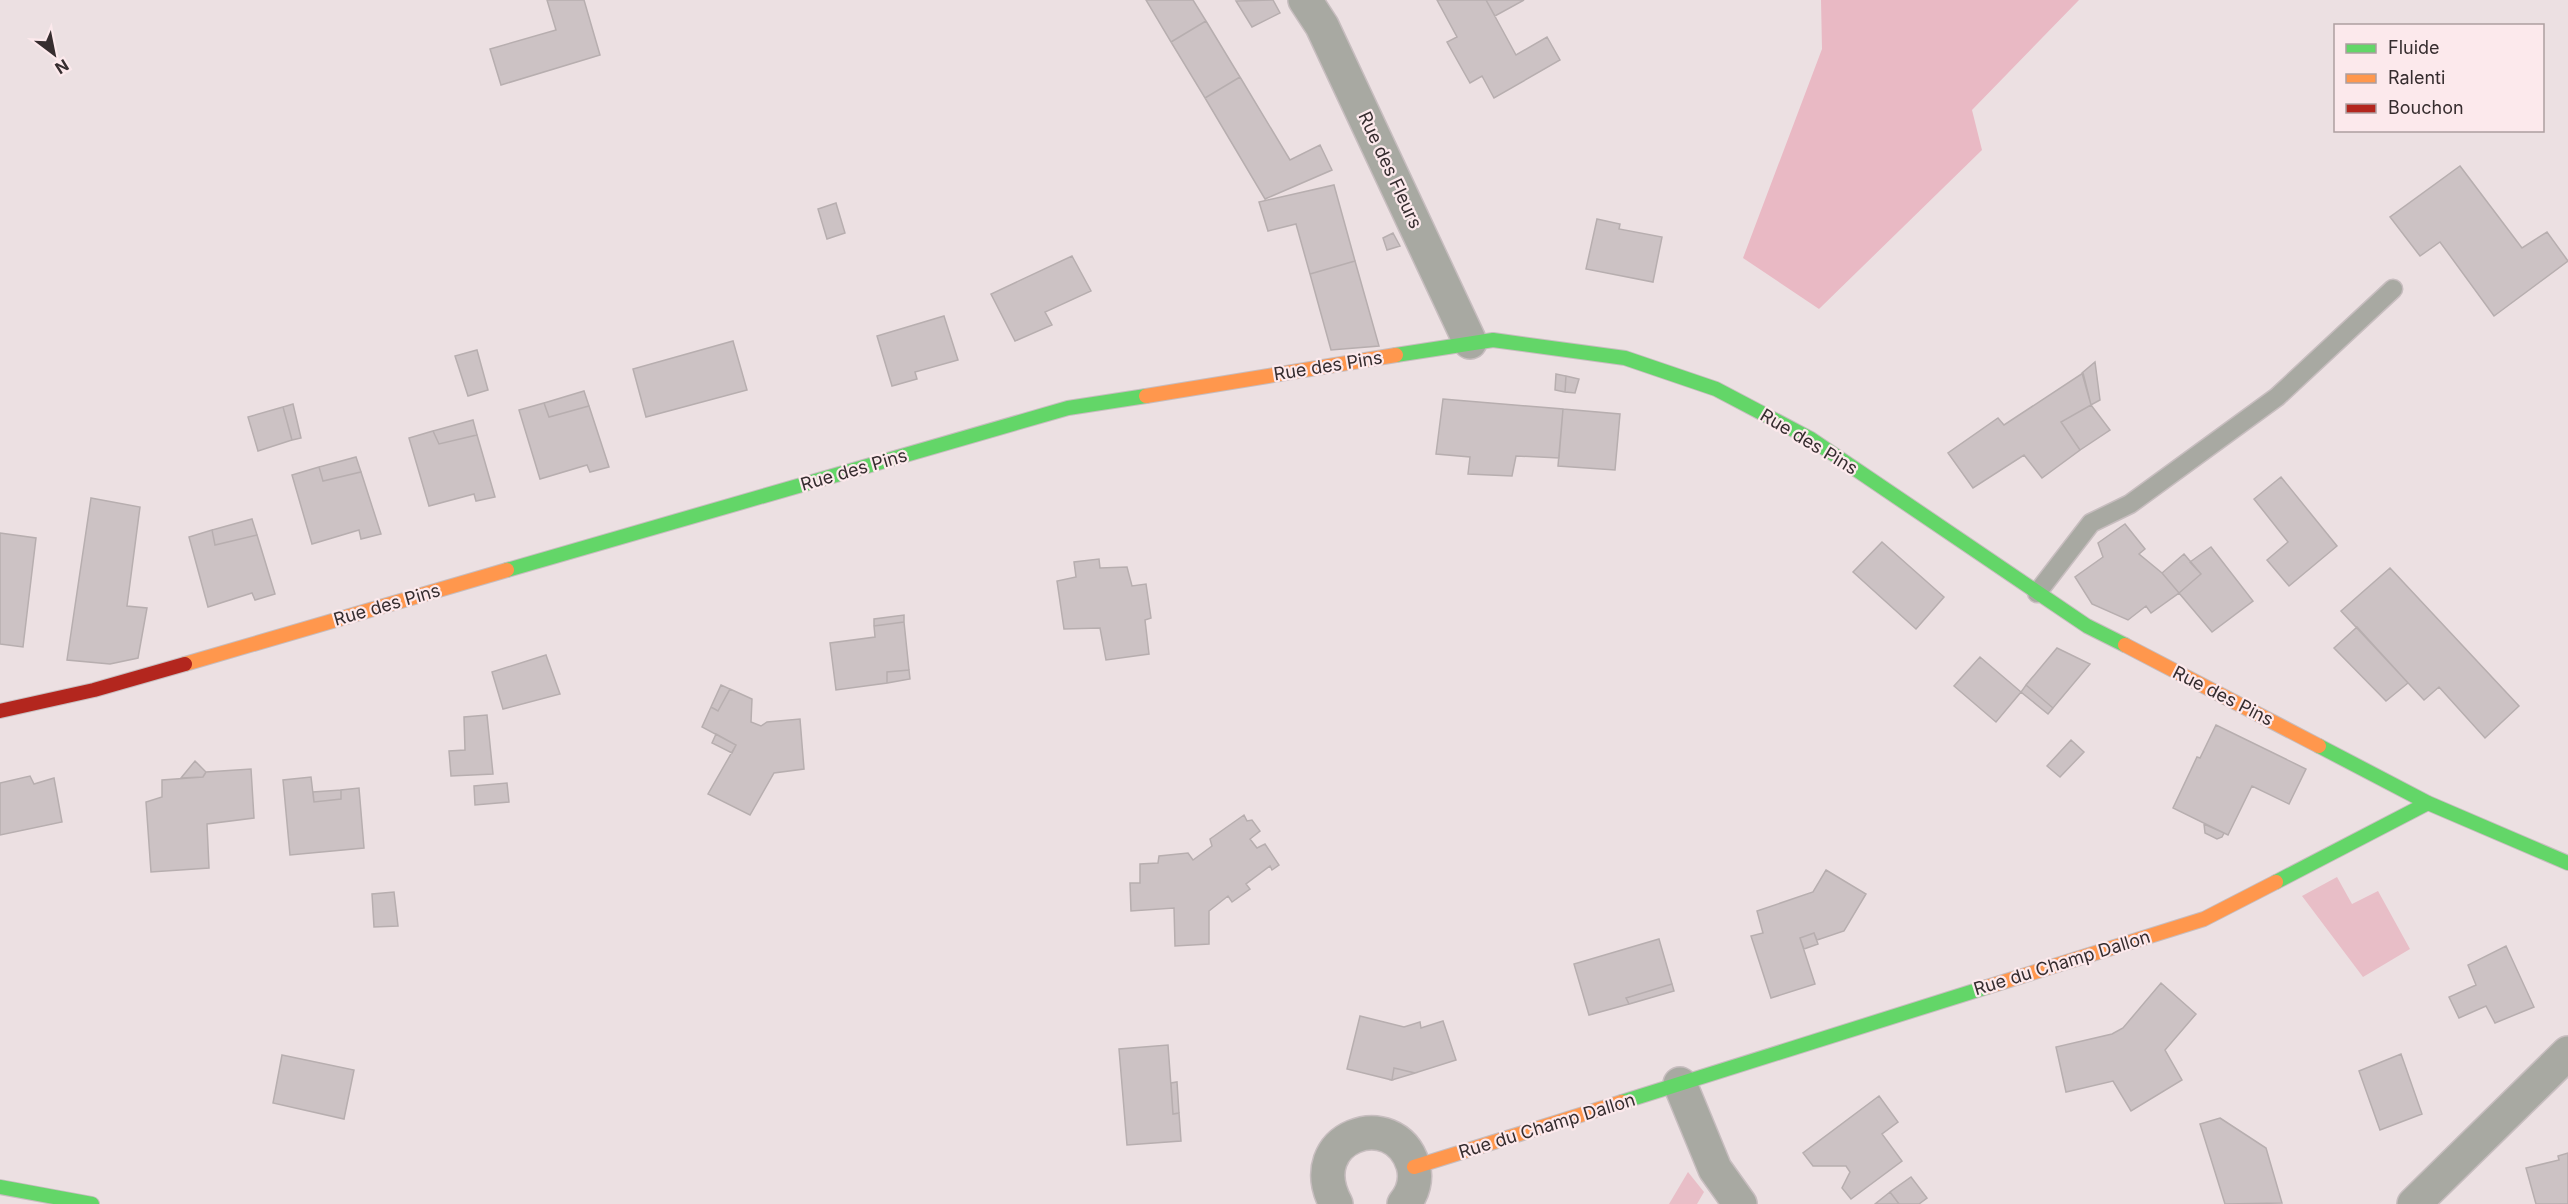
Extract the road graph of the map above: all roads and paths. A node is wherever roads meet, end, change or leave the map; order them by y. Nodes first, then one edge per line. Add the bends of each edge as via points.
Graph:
1 (1305, 0) edge
2 (2393, 289) dead end
3 (1470, 342) junction
4 (2037, 593) junction
5 (0, 711) edge
6 (2428, 803) junction
7 (2568, 863) edge
8 (2568, 1053) edge
9 (1680, 1084) junction
10 (1414, 1167) junction
11 (0, 1187) edge
12 (92, 1204) edge
13 (1336, 1204) edge
14 (1404, 1204) edge
15 (1740, 1204) edge
16 (2414, 1204) edge

1 - 3 street, Rue des Fleurs via 1322,26
2 - 4 lane via 2277,397 2130,504 2091,523
3 - 4 street, Rue des Pins via 1493,340 1625,358 1716,389 1811,439
3 - 5 street, Rue des Pins via 1068,408 94,690
4 - 6 street, Rue des Pins via 2087,626
6 - 7 street, Rue des Pins
6 - 9 street, Rue du Champ Dallon via 2204,919
8 - 16 street
9 - 10 street, Rue du Champ Dallon
9 - 15 street via 1715,1169
10 - 13 street via 1409,1154 1387,1136 1359,1134 1346,1140 1336,1150 1328,1170 1329,1191
10 - 14 street via 1415,1182
11 - 12 street

